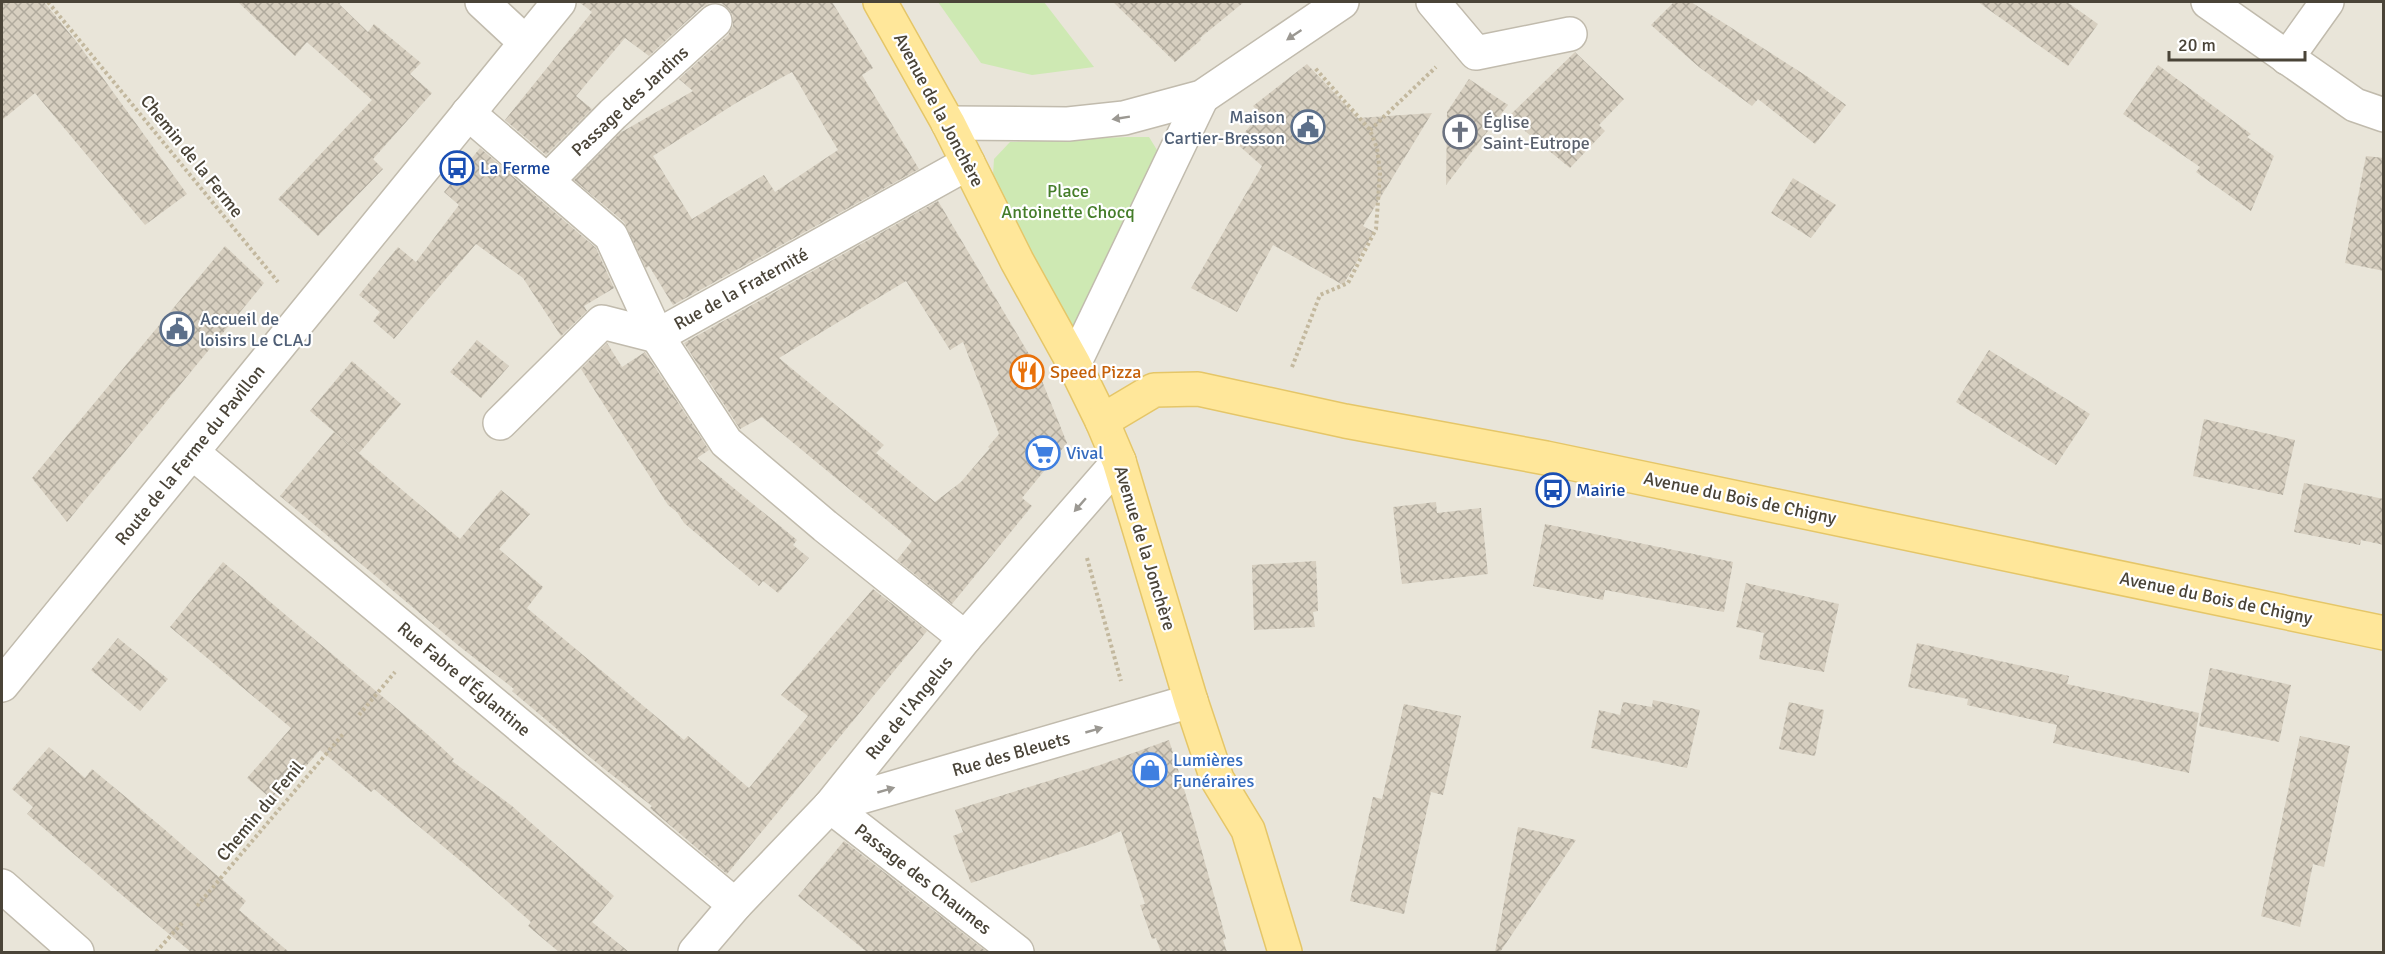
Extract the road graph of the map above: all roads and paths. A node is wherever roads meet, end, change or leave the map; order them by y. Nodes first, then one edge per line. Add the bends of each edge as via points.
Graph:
1 (48, 2) edge
2 (482, 2) edge
3 (559, 2) edge
4 (880, 2) edge
5 (1342, 2) edge
6 (1433, 2) edge
7 (2208, 2) edge
8 (2327, 2) edge
9 (715, 21) dead end
10 (1305, 28) junction
11 (1570, 34) dead end
12 (1464, 39) junction
13 (525, 42) junction
14 (2287, 58) junction
15 (1202, 97) junction
16 (468, 113) junction
17 (2384, 115) edge
18 (948, 123) junction
19 (1370, 130) junction
20 (968, 163) junction
21 (547, 181) junction
22 (321, 294) junction
23 (657, 336) junction
24 (1074, 364) junction
25 (1291, 368) dead end
26 (1102, 421) junction
27 (500, 423) dead end
28 (193, 453) junction
29 (1119, 461) junction
30 (1087, 498) junction
31 (2384, 633) edge
32 (965, 638) junction
33 (420, 643) junction
34 (2, 685) edge
35 (1191, 701) junction
36 (359, 715) dead end
37 (1131, 719) junction
38 (344, 733) dead end
39 (830, 806) junction
40 (2, 886) edge
41 (735, 905) junction
42 (197, 906) dead end
43 (183, 922) dead end
44 (77, 952) edge
45 (156, 952) edge
46 (695, 952) edge
47 (1017, 952) edge
48 (1286, 952) edge

1 - 22 path, Chemin de la Ferme via 282,287 297,272
2 - 13 street
3 - 13 street, Route de la Ferme du Pavillon
4 - 18 main road, Avenue de la Jonchère
5 - 10 street
6 - 12 street
7 - 14 street
8 - 14 street
9 - 21 street, Passage des Jardins
10 -> 15 street
10 - 19 path via 1307,58
11 - 12 street via 1476,53
12 - 19 path
13 - 16 street, Route de la Ferme du Pavillon
14 - 17 street via 2355,105
15 -> 18 street via 1113,119 1068,124
15 - 24 street
16 - 21 street
16 - 22 street, Route de la Ferme du Pavillon
18 - 20 main road, Avenue de la Jonchère
19 - 25 path via 1380,173 1376,230 1348,283 1320,295
20 - 23 street, Rue de la Fraternité
20 - 24 main road, Avenue de la Jonchère
21 - 23 street via 611,236
22 - 28 street, Route de la Ferme du Pavillon
23 - 27 street, Rue de la Fraternité via 602,322
23 - 32 street via 726,442
24 - 26 main road, Avenue de la Jonchère
26 - 29 main road, Avenue de la Jonchère
26 - 31 main road, Avenue du Bois de Chigny via 1154,390 1198,389
28 - 33 street, Rue Fabre d'Églantine
28 - 34 street, Route de la Ferme du Pavillon
29 - 30 street, Rue de l'Angelus
29 - 35 main road, Avenue de la Jonchère
30 -> 32 street, Rue de l'Angelus
30 - 37 path via 1085,551
32 - 39 street, Rue de l'Angelus
33 - 36 path
33 - 41 street, Rue Fabre d'Églantine
35 - 37 street, Rue des Bleuets
35 - 48 main road, Avenue de la Jonchère via 1217,779 1248,830
39 -> 37 street, Rue des Bleuets
38 - 42 path, Chemin du Fenil
39 - 41 street, Rue de l'Angelus
39 - 47 street, Passage des Chaumes
40 - 44 street
41 - 46 street, Rue de l'Angelus
43 - 45 path

